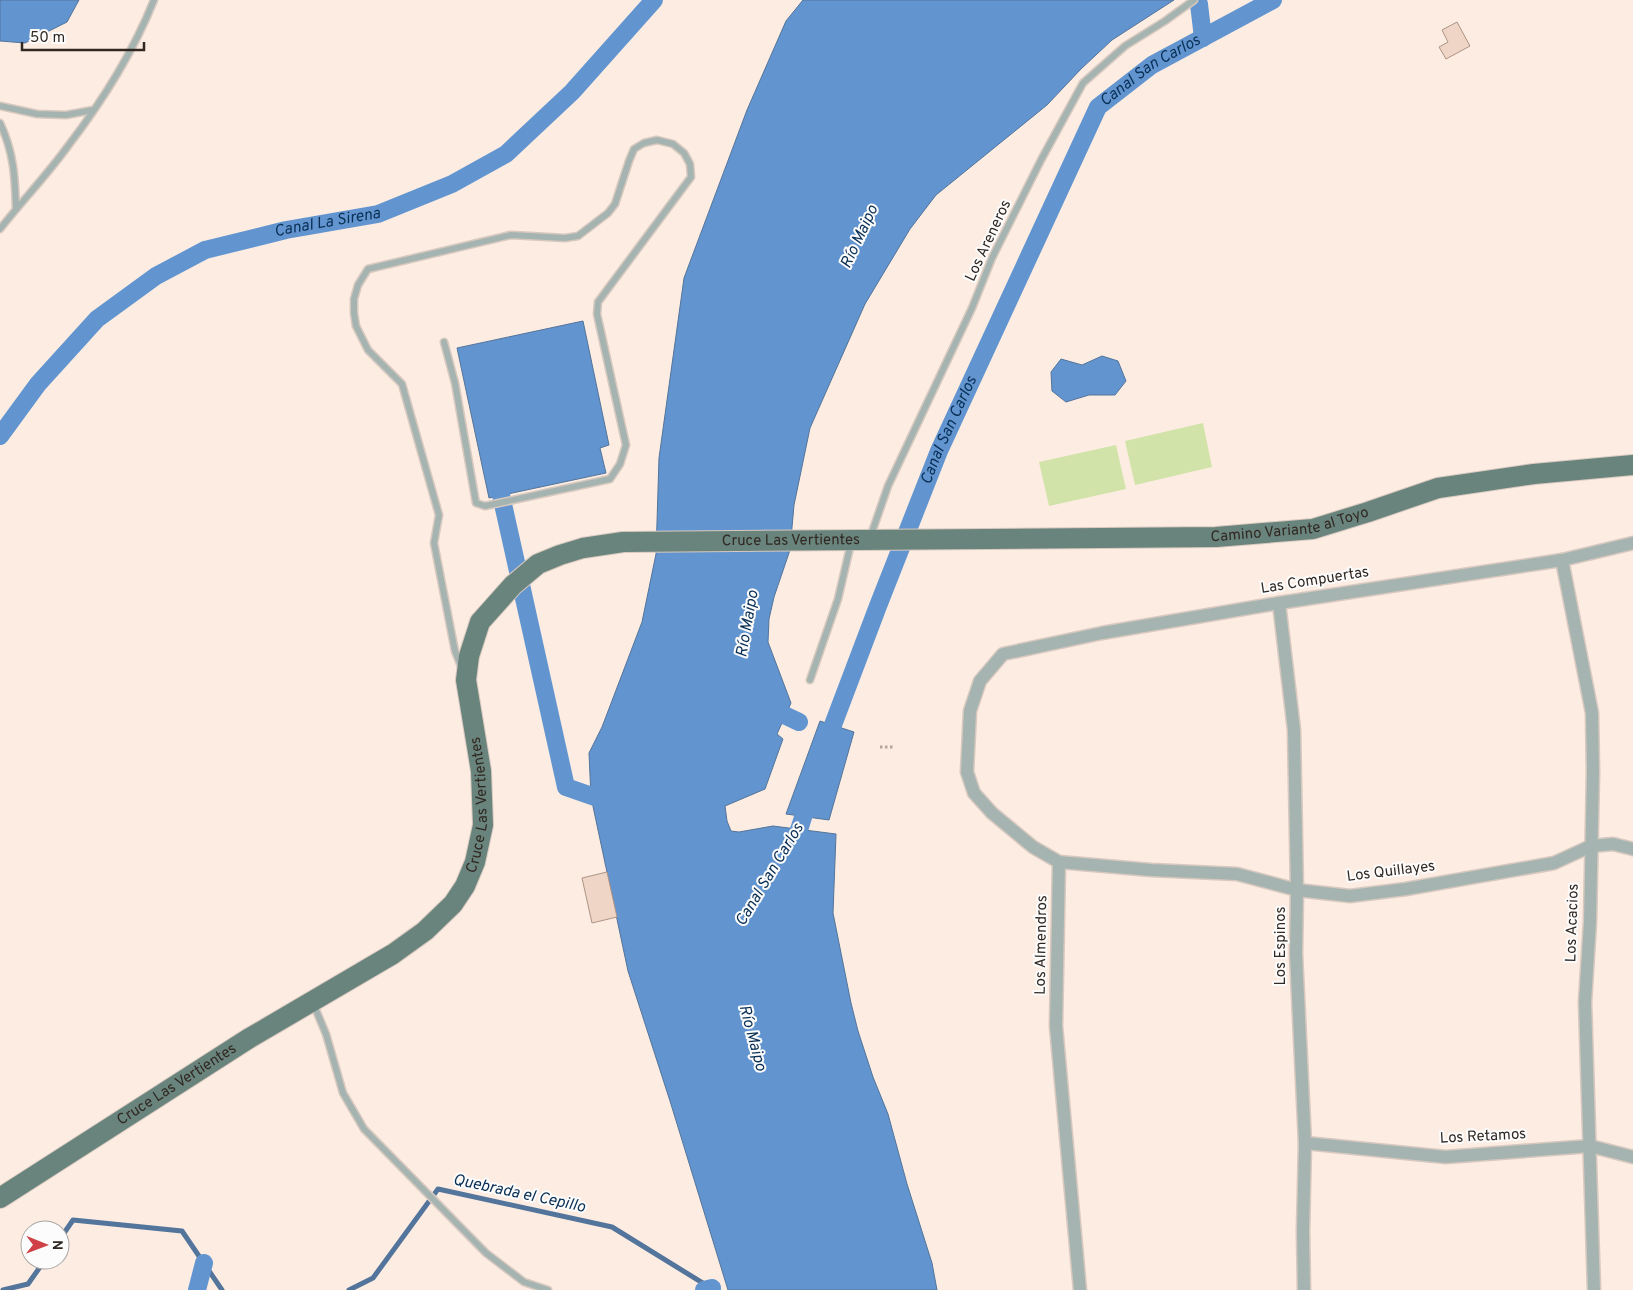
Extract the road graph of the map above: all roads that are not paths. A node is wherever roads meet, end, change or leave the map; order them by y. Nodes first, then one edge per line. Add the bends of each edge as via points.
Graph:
1 (154, 0) edge
2 (1194, 0) edge
3 (0, 106) edge
4 (93, 110) junction
5 (0, 123) edge
6 (16, 209) junction
7 (0, 230) edge
8 (444, 342) dead end
9 (1633, 464) edge
10 (941, 539) joint
11 (866, 540) junction
12 (1633, 543) edge
13 (1562, 560) junction
14 (1279, 603) junction
15 (466, 680) junction
16 (810, 680) dead end
17 (1591, 846) junction
18 (1633, 849) edge
19 (1060, 862) junction
20 (1297, 890) junction
21 (312, 1001) junction
22 (1305, 1143) junction
23 (1590, 1146) junction
24 (1633, 1157) edge
25 (0, 1198) edge
26 (548, 1290) edge
27 (1080, 1290) edge
28 (1304, 1290) edge
29 (1594, 1290) edge

1 - 4 lane via 145,22
2 - 11 lane, Los Areneros via 1125,46 1082,83 992,258
3 - 4 lane via 37,114 66,115
4 - 6 lane
5 - 6 lane via 7,137 15,173
6 - 7 lane
8 - 15 lane via 455,383 476,503 485,506 610,478 620,464 626,445 597,314 598,302 691,177 690,164 684,153 673,144 657,140 634,149 615,204 578,236 511,235 368,269 358,285 354,299 356,326 368,350 402,384 439,515 434,543 455,651
9 - 10 main road, Camino Variante al Toyo via 1438,488 1313,529 1216,537
10 - 11 main road, Cruce Las Vertientes
11 - 15 main road, Cruce Las Vertientes via 644,542 583,548 560,555 538,564 480,622 469,656
11 - 16 lane, Los Areneros via 838,599
12 - 13 street, Las Compuertas
13 - 14 street, Las Compuertas
13 - 17 street, Los Acacios via 1592,713
14 - 19 street, Las Compuertas via 1003,654 980,681 970,711 966,772 974,792 992,813 1033,847
14 - 20 street, Los Espinos via 1294,730
15 - 21 main road, Cruce Las Vertientes via 481,771 483,825 475,862 464,886 453,904 425,931 393,954
17 - 18 street, Los Quillayes via 1613,844
17 - 20 street, Los Quillayes via 1554,863 1406,889 1350,896
17 - 23 street, Los Acacios via 1585,1002
19 - 20 street, Los Quillayes via 1237,874
19 - 27 street, Los Almendros via 1056,1026
20 - 22 street, Los Espinos via 1296,954
21 - 25 main road, Cruce Las Vertientes
21 - 26 lane via 326,1034 343,1093 364,1129 486,1253 524,1282
22 - 23 street, Los Retamos via 1446,1157
22 - 28 street, Los Espinos
23 - 24 street, Los Retamos
23 - 29 street, Los Acacios

